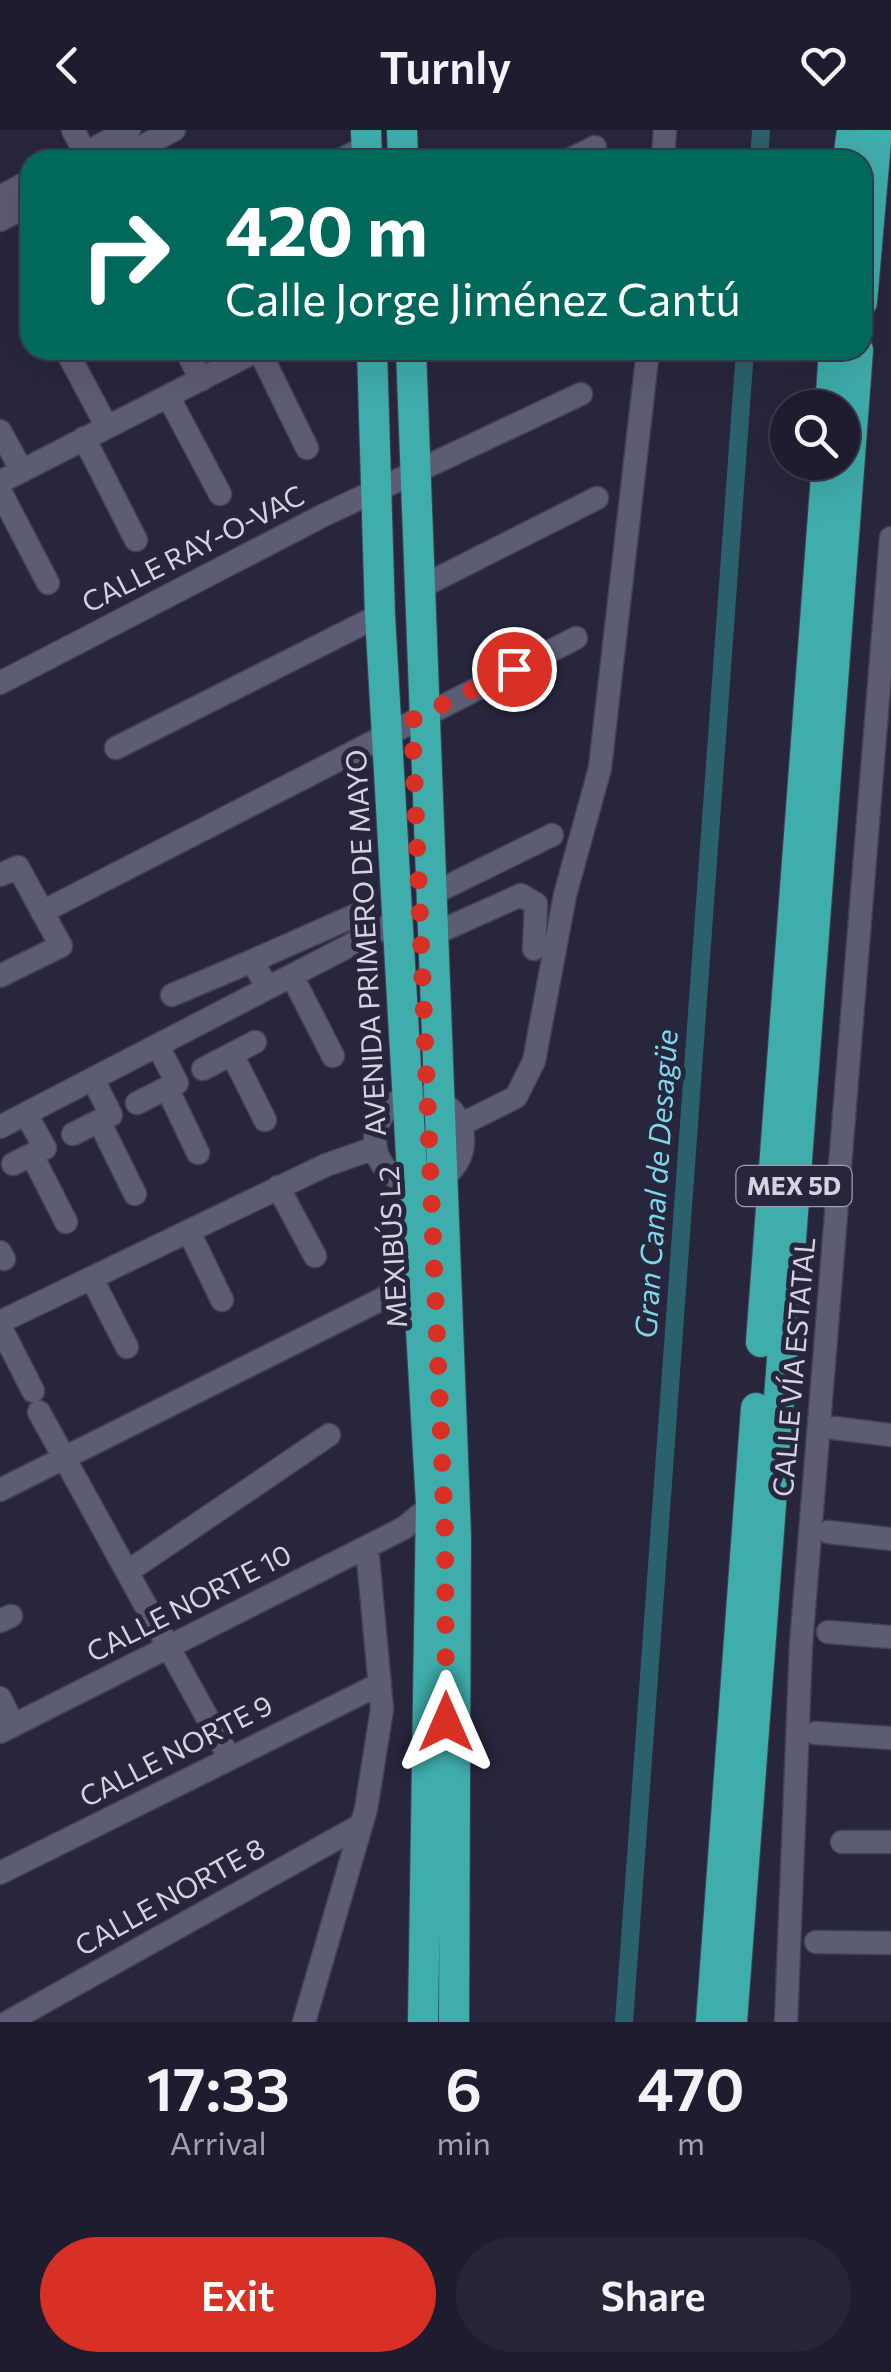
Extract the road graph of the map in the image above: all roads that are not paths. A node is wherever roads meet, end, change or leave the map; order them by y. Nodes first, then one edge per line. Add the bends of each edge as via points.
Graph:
1 (129, 130) edge
2 (174, 130) edge
3 (393, 130) edge
4 (878, 130) edge
5 (595, 147) dead end
6 (95, 150) edge
7 (135, 150) edge
8 (369, 150) edge
9 (589, 150) edge
10 (872, 194) edge
11 (71, 360) edge
12 (191, 360) edge
13 (239, 360) edge
14 (263, 360) edge
15 (374, 360) edge
16 (406, 360) edge
17 (647, 360) edge
18 (833, 360) edge
19 (857, 360) edge
20 (201, 380) junction
21 (831, 390) edge
22 (581, 394) dead end
23 (168, 396) junction
24 (106, 427) junction
25 (0, 431) edge
26 (84, 438) junction
27 (307, 448) dead end
28 (22, 471) junction
29 (825, 480) edge
30 (0, 482) edge
31 (396, 483) junction
32 (0, 491) edge
33 (220, 494) dead end
34 (596, 498) dead end
35 (891, 538) edge
36 (136, 540) dead end
37 (48, 583) dead end
38 (420, 588) junction
39 (380, 615) junction
40 (576, 638) dead end
41 (0, 683) edge
42 (404, 724) junction
43 (116, 748) dead end
44 (552, 835) dead end
45 (0, 875) edge
46 (430, 894) junction
47 (365, 910) dead end
48 (42, 912) junction
49 (398, 921) junction
50 (431, 930) junction
51 (534, 948) dead end
52 (252, 962) junction
53 (0, 976) edge
54 (292, 976) junction
55 (268, 988) junction
56 (172, 995) dead end
57 (200, 1024) junction
58 (255, 1042) dead end
59 (158, 1046) junction
60 (333, 1056) dead end
61 (218, 1061) junction
62 (93, 1079) junction
63 (167, 1088) junction
64 (422, 1098) junction
65 (137, 1103) dead end
66 (26, 1114) junction
67 (265, 1120) dead end
68 (99, 1121) junction
69 (460, 1125) junction
70 (0, 1127) edge
71 (73, 1134) dead end
72 (375, 1148) junction
73 (198, 1153) dead end
74 (426, 1182) junction
75 (278, 1188) junction
76 (134, 1194) dead end
77 (66, 1222) dead end
78 (189, 1232) junction
79 (315, 1256) dead end
80 (92, 1278) junction
81 (418, 1281) junction
82 (222, 1300) dead end
83 (0, 1324) edge
84 (127, 1347) dead end
85 (834, 1428) dead end
86 (329, 1435) dead end
87 (891, 1435) edge
88 (64, 1459) junction
89 (0, 1490) edge
90 (438, 1518) junction
91 (828, 1532) dead end
92 (891, 1539) edge
93 (367, 1547) junction
94 (127, 1572) junction
95 (442, 1622) junction
96 (828, 1632) dead end
97 (891, 1636) edge
98 (168, 1647) junction
99 (380, 1684) junction
100 (0, 1698) edge
101 (7, 1728) edge
102 (815, 1734) dead end
103 (891, 1738) edge
104 (230, 1757) junction
105 (361, 1825) junction
106 (842, 1842) dead end
107 (891, 1842) edge
108 (0, 1873) edge
109 (816, 1942) dead end
110 (891, 1943) edge
111 (300, 2020) edge
112 (8, 2022) edge
113 (423, 2022) edge
114 (433, 2022) edge
115 (450, 2022) edge
116 (711, 2022) edge
117 (732, 2022) edge
118 (786, 2022) edge

1 - 6 street
2 - 7 street
3 - 8 street
4 - 10 highway
5 - 9 street
11 - 24 street
12 - 20 street
13 - 20 street
14 - 27 street
15 - 31 highway, AVENIDA PRIMERO DE MAYO
16 - 31 highway
17 - 69 street via 600,768 565,895 534,1062 516,1097
18 - 21 highway
19 - 117 highway, MEX 5D
20 - 23 street
22 - 31 street, CALLE RAY-O-VAC
23 - 24 street
23 - 33 street
24 - 26 street
25 - 28 street
26 - 28 street
26 - 36 street
28 - 30 street
29 - 116 highway, MEX 5D
31 - 38 highway
31 - 39 highway, AVENIDA PRIMERO DE MAYO
31 - 41 street, CALLE RAY-O-VAC
31 - 42 street
32 - 37 street
34 - 38 street
35 - 118 street, CALLE VÍA ESTATAL via 801,1644
38 - 42 highway
39 - 42 highway, AVENIDA PRIMERO DE MAYO
39 - 43 street
40 - 42 street
42 - 46 highway
42 - 48 street
42 - 49 highway, AVENIDA PRIMERO DE MAYO
42 - 64 street
44 - 46 street
45 - 48 street via 18,866
46 - 50 highway
47 - 52 street
48 - 53 street via 60,946
49 - 54 street
49 - 64 highway, AVENIDA PRIMERO DE MAYO
50 - 51 street via 520,895 536,904
50 - 64 highway
52 - 55 street
52 - 56 street
54 - 55 street
54 - 60 street
55 - 57 street
57 - 59 street
57 - 61 street
58 - 61 street
59 - 62 street
59 - 63 street via 178,1083
61 - 67 street
62 - 66 street
62 - 68 street via 111,1115
63 - 65 street
63 - 73 street
64 - 69 street
64 - 72 street via 388,1108 376,1126
64 - 74 highway
66 - 70 street
66 - 77 street via 45,1148 23,1159
68 - 71 street
68 - 76 street
69 - 74 street via 458,1161
72 - 74 street via 394,1177
72 - 75 street
74 - 81 highway
74 - 90 highway
75 - 78 street
75 - 79 street
78 - 80 street
78 - 82 street
80 - 83 street
80 - 84 street
81 - 88 street
81 - 90 highway
83 - 88 street
85 - 87 street
86 - 94 street
88 - 89 street
88 - 94 street
90 - 93 street, CALLE NORTE 10
90 - 95 highway
90 - 114 street
90 - 115 street
91 - 92 street
93 - 98 street, CALLE NORTE 10
93 - 99 street
94 - 98 street
95 - 113 highway
95 - 115 highway
96 - 97 street
98 - 101 street, CALLE NORTE 10
98 - 104 street
99 - 104 street, CALLE NORTE 9
99 - 105 street via 382,1708
100 - 101 street
102 - 103 street
104 - 108 street, CALLE NORTE 9
105 - 111 street
105 - 112 street, CALLE NORTE 8
106 - 107 street
109 - 110 street

